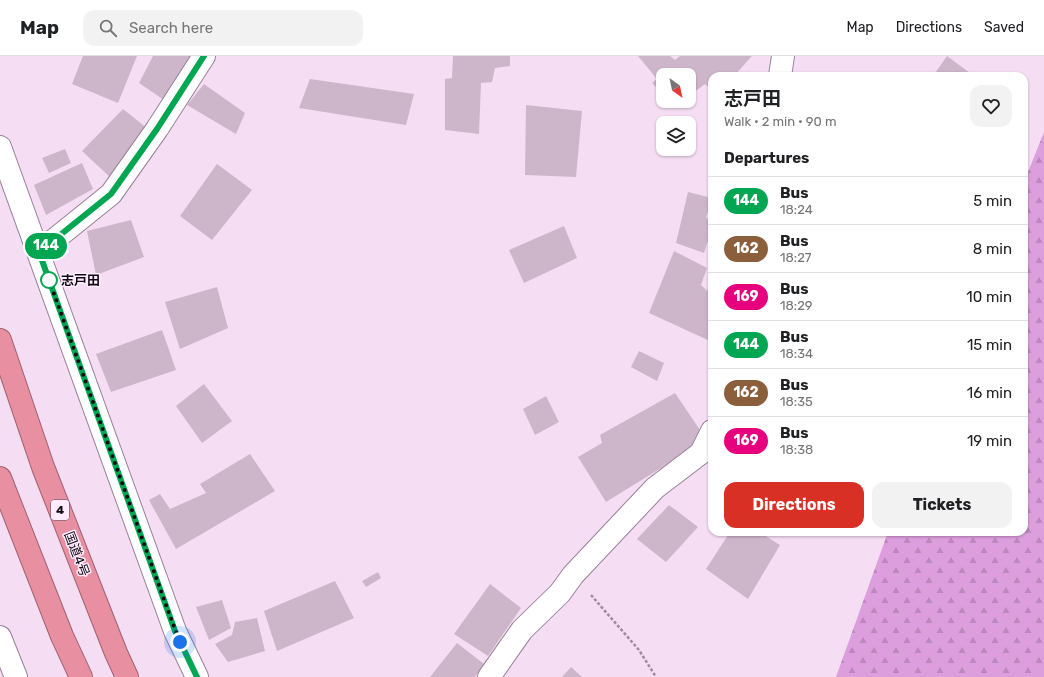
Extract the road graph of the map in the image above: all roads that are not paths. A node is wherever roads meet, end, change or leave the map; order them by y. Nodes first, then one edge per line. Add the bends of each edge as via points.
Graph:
1 (204, 56) edge
2 (783, 56) edge
3 (781, 72) edge
4 (0, 147) edge
5 (39, 252) junction
6 (0, 340) edge
7 (708, 439) edge
8 (0, 478) edge
9 (0, 637) edge
10 (16, 677) edge
11 (81, 677) edge
12 (127, 677) edge
13 (197, 677) edge
14 (489, 677) edge

1 - 5 street via 111,194
2 - 3 street
4 - 5 street
5 - 13 street via 175,631
6 - 12 highway, 国道4号 / 4 via 43,467
7 - 14 street via 701,453 655,488 560,593 522,630
8 - 11 highway via 62,636
9 - 10 street

